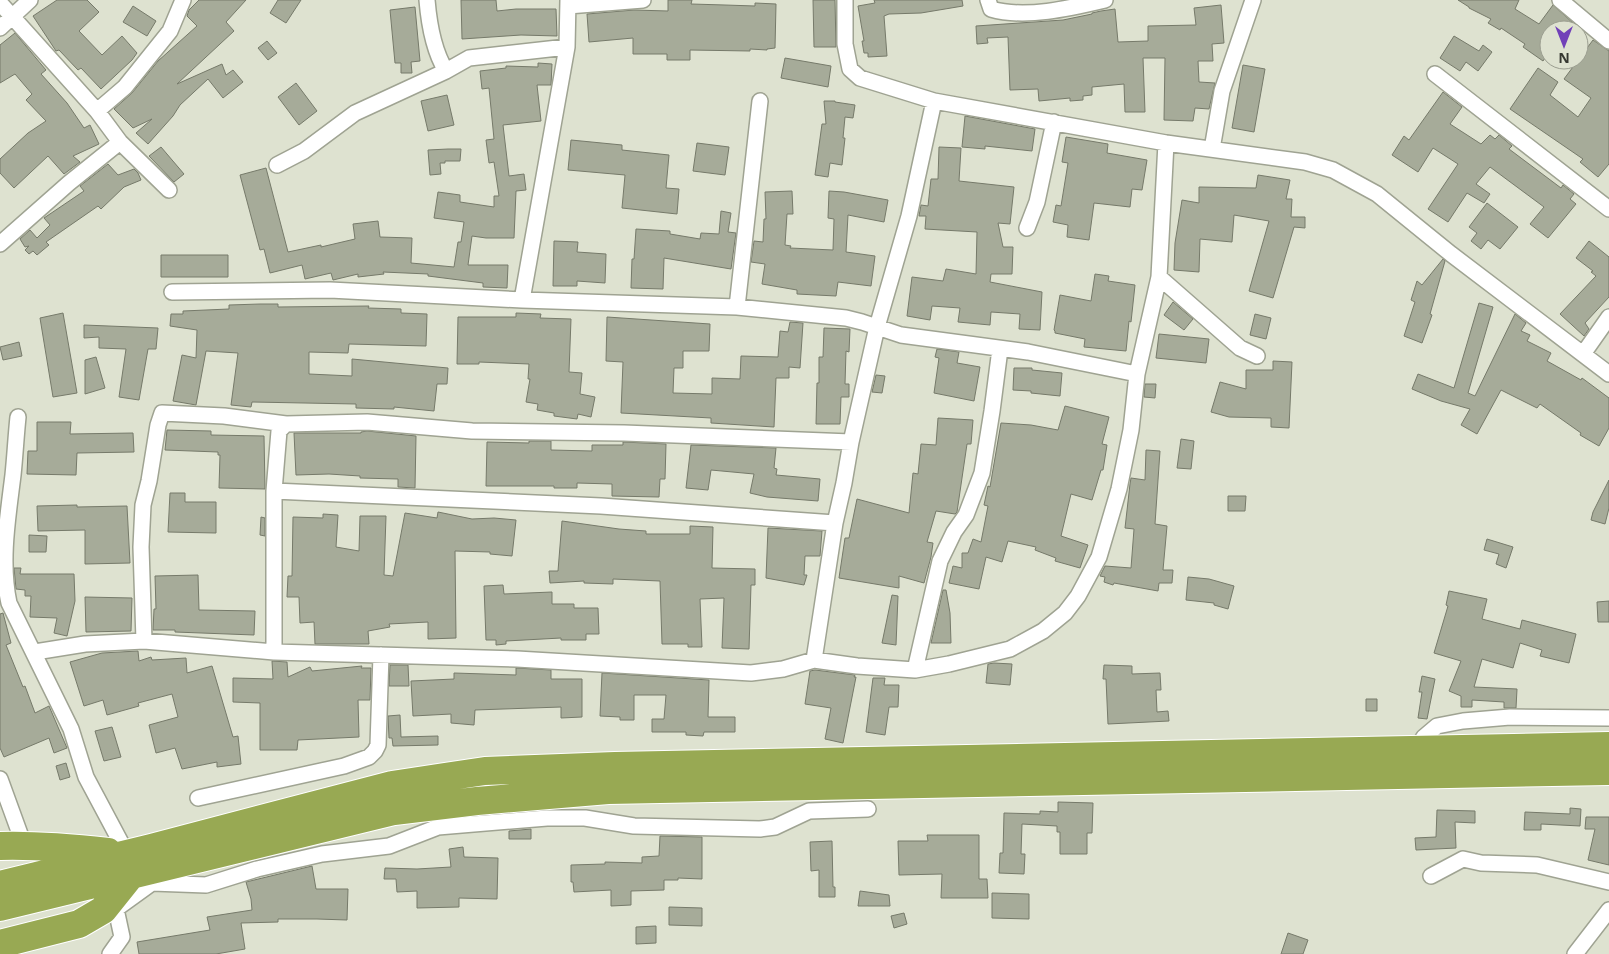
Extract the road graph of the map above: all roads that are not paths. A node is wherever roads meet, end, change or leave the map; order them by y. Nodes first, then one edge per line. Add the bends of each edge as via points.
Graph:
1 (30, 0) edge
2 (183, 0) edge
3 (427, 0) edge
4 (643, 0) edge
5 (845, 0) edge
6 (988, 0) edge
7 (1105, 0) edge
8 (1253, 0) edge
9 (1560, 0) edge
10 (0, 3) edge
11 (568, 3) edge
12 (13, 17) junction
13 (0, 28) edge
14 (1609, 41) edge
15 (567, 48) junction
16 (446, 71) junction
17 (1435, 74) dead end
18 (760, 101) dead end
19 (934, 101) junction
20 (98, 111) junction
21 (1054, 122) junction
22 (120, 142) junction
23 (1166, 143) junction
24 (1212, 149) junction
25 (277, 165) dead end
26 (169, 190) dead end
27 (1609, 209) edge
28 (1027, 228) dead end
29 (0, 244) edge
30 (1159, 278) junction
31 (172, 292) dead end
32 (522, 300) junction
33 (737, 307) junction
34 (1609, 317) edge
35 (877, 327) junction
36 (1000, 349) junction
37 (1583, 354) junction
38 (1257, 356) dead end
39 (1137, 374) junction
40 (1609, 374) edge
41 (18, 417) dead end
42 (286, 424) junction
43 (851, 442) junction
44 (274, 491) junction
45 (835, 523) junction
46 (144, 641) junction
47 (35, 652) junction
48 (274, 652) junction
49 (381, 655) junction
50 (814, 660) junction
51 (915, 670) junction
52 (1609, 718) edge
53 (1609, 746) edge
54 (1416, 750) junction
55 (1609, 771) edge
56 (0, 779) edge
57 (198, 798) dead end
58 (868, 809) dead end
59 (12, 846) edge
60 (129, 864) junction
61 (1431, 876) dead end
62 (1609, 882) edge
63 (0, 885) edge
64 (0, 907) edge
65 (1609, 910) edge
66 (0, 944) edge
67 (110, 954) edge
68 (1575, 954) edge

1 - 12 street
2 - 20 street via 170,31 125,87
3 - 16 street via 429,26 438,58
4 - 11 street
5 - 19 street via 845,44 850,68 860,78
6 - 7 street via 991,9 1027,13
8 - 24 street via 1222,91
9 - 14 street
10 - 12 street
11 - 15 street
12 - 13 street
12 - 20 street
15 - 16 street via 469,58
15 - 32 street
16 - 25 street via 355,113 304,151
17 - 27 street
18 - 33 street
19 - 21 street
19 - 35 street via 910,216
20 - 22 street
21 - 23 street
21 - 28 street via 1037,202
22 - 26 street
22 - 29 street
23 - 24 street
23 - 30 street
24 - 37 street via 1305,162 1334,170 1377,194
30 - 38 street via 1240,348
30 - 39 street
31 - 32 street via 330,290
32 - 33 street
33 - 35 street via 846,318
34 - 37 street
35 - 36 street via 901,336
35 - 43 street
36 - 39 street
36 - 51 street via 982,473 966,515 940,561
37 - 40 street
39 - 51 street via 1131,430 1119,489 1099,557 1078,596 1065,613 1027,642 982,657
41 - 47 street via 6,527 5,586 9,603
42 - 43 street via 367,422 472,431
42 - 44 street via 279,431
42 - 46 street via 162,412 143,505
43 - 45 street
44 - 45 street via 610,507
44 - 48 street
45 - 50 street
46 - 47 street via 85,644
46 - 48 street
47 - 60 street via 71,729 86,777
48 - 49 street
49 - 50 street via 518,659 752,673
49 - 57 street via 378,745 369,757 344,766
50 - 51 street
52 - 54 street via 1510,717 1463,721 1437,726 1424,737
53 - 54 highway
54 - 60 highway via 485,771 392,785
55 - 60 highway via 608,790 394,811
56 - 59 street
58 - 67 street via 809,811 775,827 760,829 634,826 585,818 438,828 389,846 322,854 256,869 206,885 152,883 116,909 122,938
59 - 60 highway via 67,848
60 - 63 highway
60 - 64 highway
60 - 66 highway via 103,910 80,924
61 - 62 street via 1463,859 1481,863 1537,865
65 - 68 street

